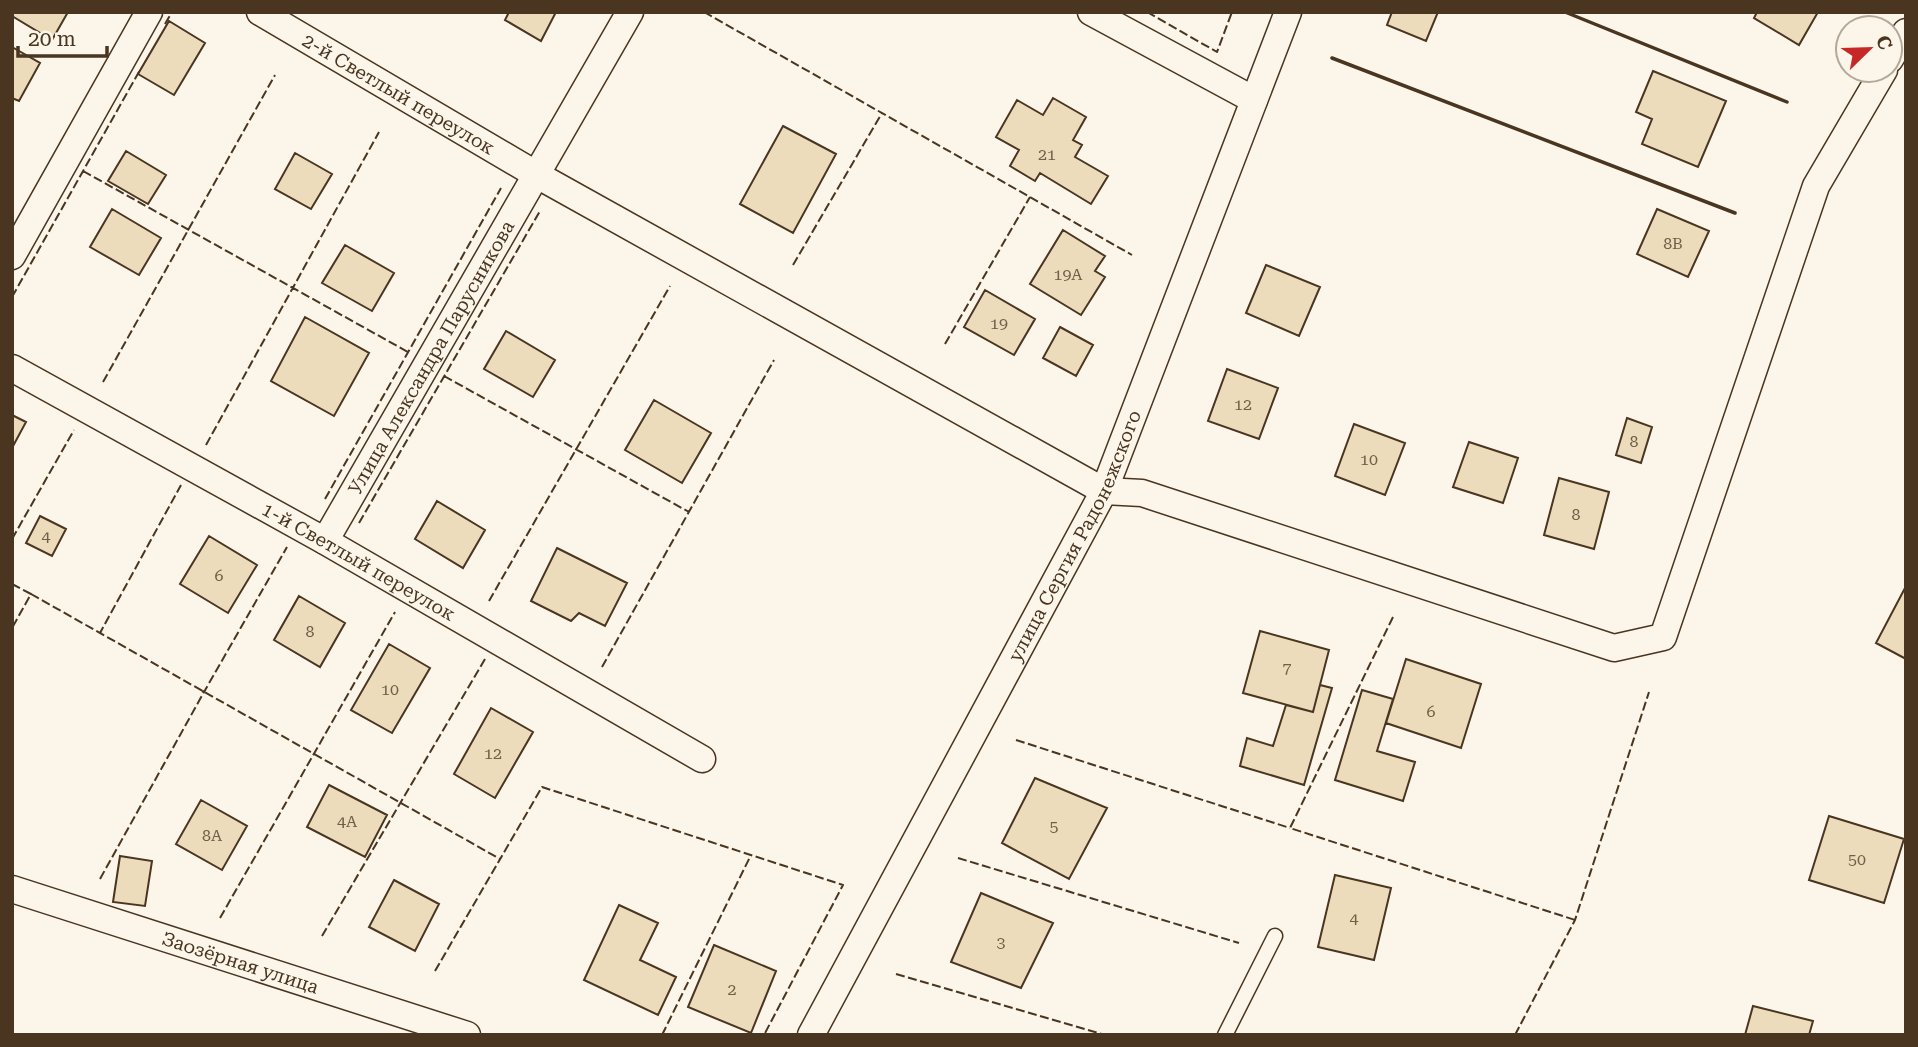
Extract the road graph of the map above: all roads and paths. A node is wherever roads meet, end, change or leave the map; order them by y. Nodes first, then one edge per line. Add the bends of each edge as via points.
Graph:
1 (149, 12) edge
2 (260, 12) edge
3 (630, 12) edge
4 (1091, 12) edge
5 (1288, 12) edge
6 (1876, 84) edge
7 (1254, 100) junction
8 (537, 175) junction
9 (12, 256) edge
10 (12, 369) edge
11 (1104, 491) junction
12 (325, 541) junction
13 (702, 759) dead end
14 (12, 889) edge
15 (1275, 936) dead end
16 (467, 1035) edge
17 (811, 1035) edge
18 (1225, 1035) edge

1 - 9 street
2 - 8 street, 2-й Светлый переулок
3 - 8 street
4 - 7 street
5 - 7 street, улица Сергия Радонежского
6 - 11 street via 1816,186 1663,637 1614,648 1142,493
7 - 11 street, улица Сергия Радонежского
8 - 11 street, 2-й Светлый переулок
8 - 12 street, Улица Александра Парусникова
10 - 12 street, 1-й Светлый переулок
11 - 17 street, улица Сергия Радонежского
12 - 13 street, 1-й Светлый переулок
14 - 16 street, Заозёрная улица
15 - 18 lane

